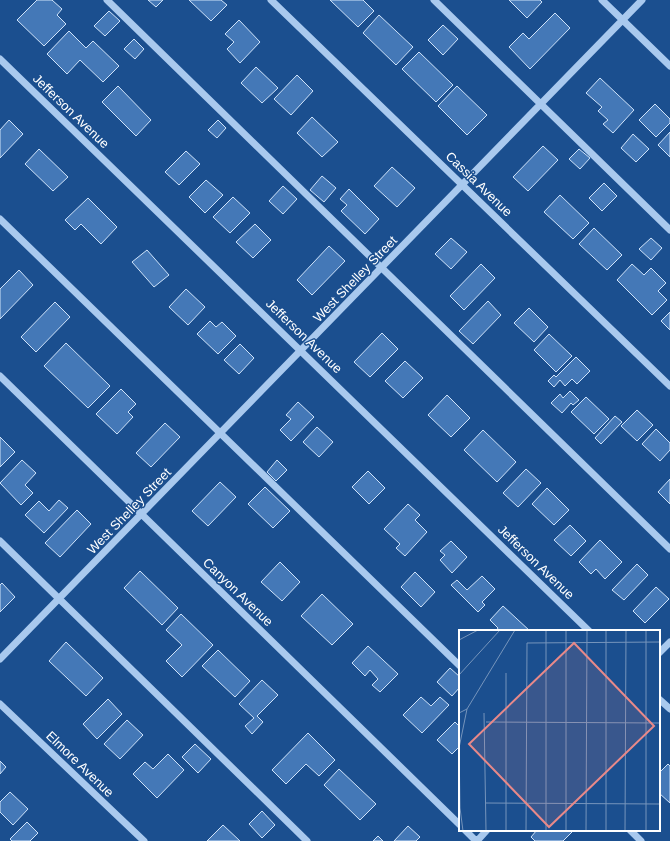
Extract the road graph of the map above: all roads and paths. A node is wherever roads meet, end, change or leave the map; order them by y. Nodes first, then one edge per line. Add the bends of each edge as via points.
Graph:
1 (107, 0) edge
2 (271, 0) edge
3 (434, 0) edge
4 (602, 0) edge
5 (642, 0) edge
6 (623, 20) junction
7 (0, 59) edge
8 (670, 66) edge
9 (539, 104) junction
10 (462, 185) junction
11 (0, 219) edge
12 (670, 230) edge
13 (382, 268) junction
14 (302, 351) junction
15 (0, 376) edge
16 (670, 386) edge
17 (221, 434) junction
18 (142, 515) junction
19 (0, 541) edge
20 (670, 549) edge
21 (60, 599) junction
22 (588, 630) edge
23 (670, 642) edge
24 (660, 652) edge
25 (0, 659) edge
26 (459, 665) edge
27 (660, 700) edge
28 (0, 704) edge
29 (670, 710) edge
30 (459, 824) edge
31 (466, 831) edge
32 (486, 831) edge
33 (631, 831) edge
34 (144, 841) edge
35 (307, 841) edge
36 (477, 841) edge
37 (641, 841) edge

1 - 13 street
2 - 10 street, Cassia Avenue
3 - 9 street
4 - 6 street
5 - 6 street, West Shelley Street
6 - 8 street
6 - 9 street, West Shelley Street
7 - 14 street, Jefferson Avenue
9 - 10 street, West Shelley Street
9 - 12 street
10 - 13 street, West Shelley Street
10 - 16 street, Cassia Avenue
11 - 17 street
13 - 14 street, West Shelley Street
13 - 20 street
14 - 17 street, West Shelley Street
14 - 22 street, Jefferson Avenue
15 - 18 street, Canyon Avenue
17 - 18 street, West Shelley Street
17 - 26 street
18 - 21 street, West Shelley Street
18 - 30 street, Canyon Avenue
19 - 21 street
21 - 25 street, West Shelley Street
21 - 35 street
23 - 24 street
27 - 29 street
28 - 34 street, Elmore Avenue
31 - 36 street
32 - 36 street
33 - 37 street

